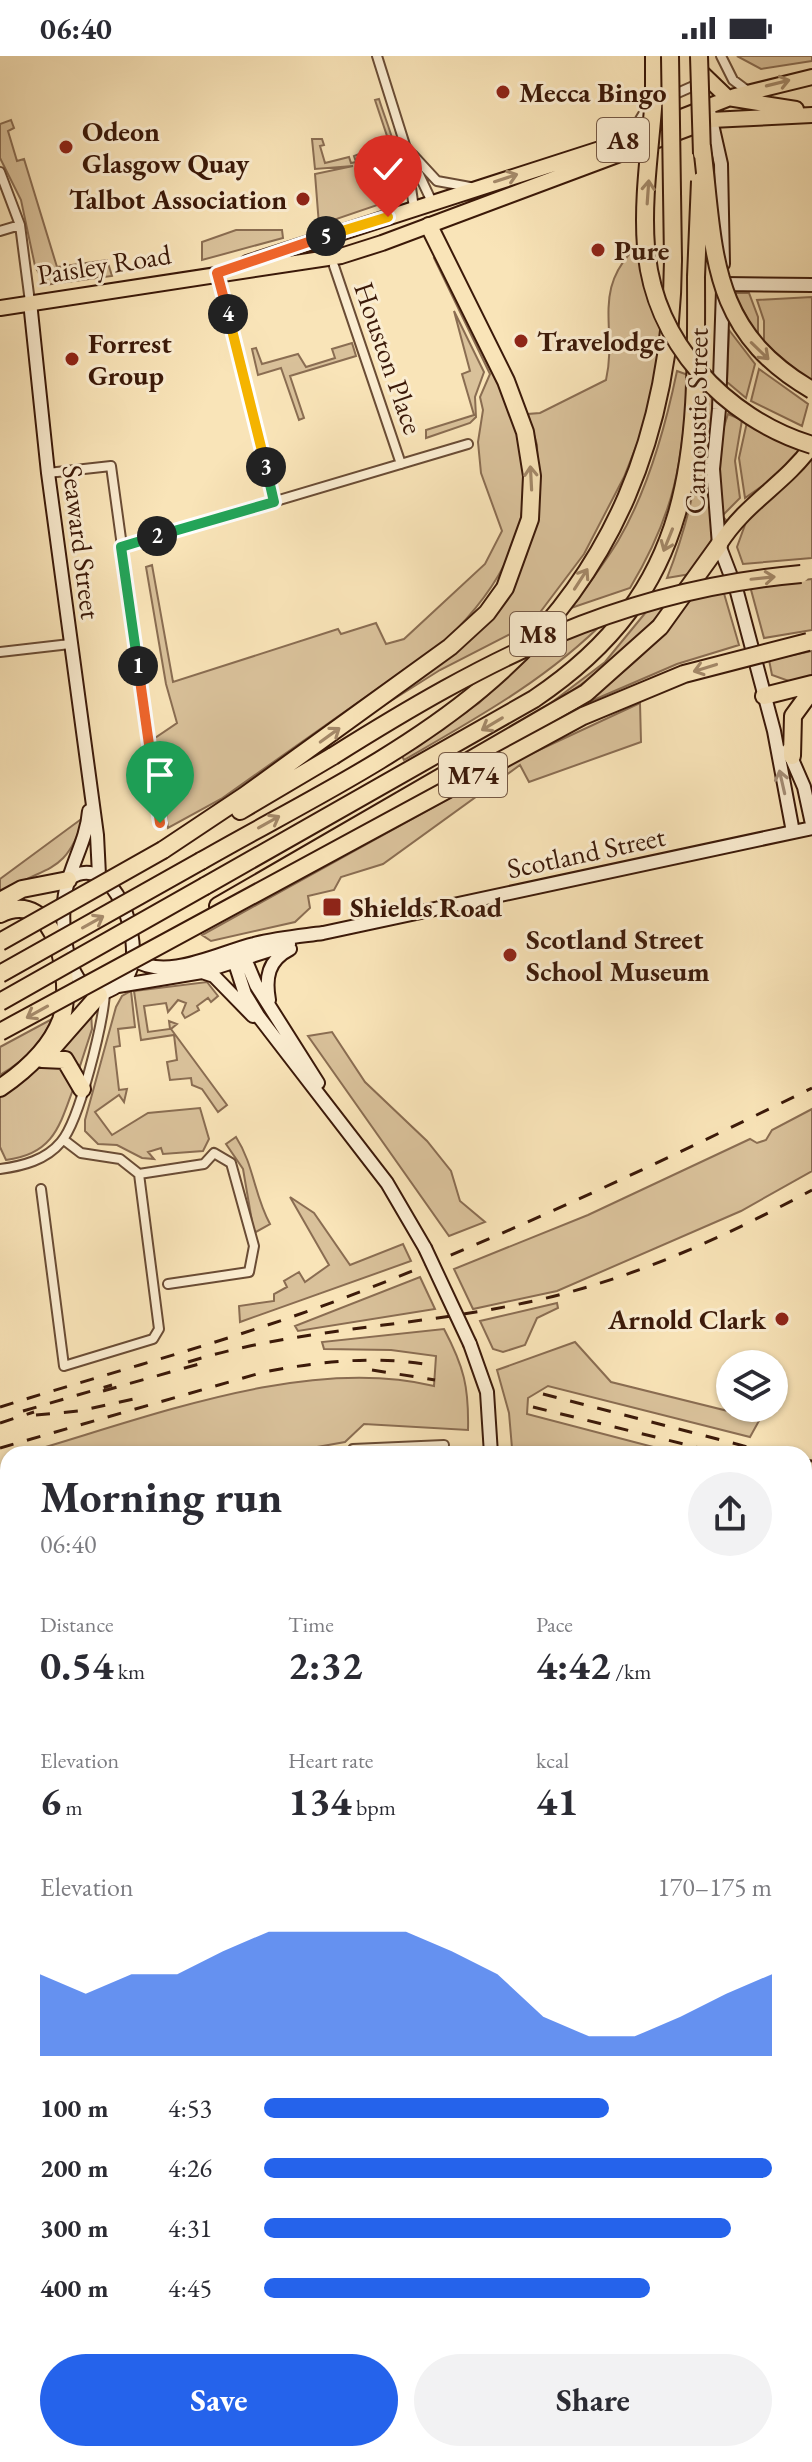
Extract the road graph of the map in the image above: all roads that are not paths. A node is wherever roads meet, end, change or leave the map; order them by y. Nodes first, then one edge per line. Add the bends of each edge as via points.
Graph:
1 (377, 56) edge
2 (654, 56) edge
3 (670, 56) edge
4 (721, 56) edge
5 (700, 67) edge
6 (812, 77) edge
7 (749, 92) junction
8 (728, 98) junction
9 (710, 113) junction
10 (812, 113) edge
11 (684, 128) junction
12 (629, 137) junction
13 (405, 145) junction
14 (702, 146) junction
15 (721, 164) junction
16 (0, 172) edge
17 (477, 188) junction
18 (432, 202) junction
19 (414, 208) junction
20 (436, 223) junction
21 (20, 225) junction
22 (0, 231) edge
23 (334, 266) dead end
24 (217, 273) junction
25 (723, 284) junction
26 (812, 285) edge
27 (30, 302) junction
28 (0, 308) edge
29 (812, 390) edge
30 (779, 433) junction
31 (812, 438) edge
32 (468, 444) dead end
33 (812, 446) edge
34 (401, 464) junction
35 (48, 473) junction
36 (274, 502) junction
37 (719, 545) junction
38 (121, 547) junction
39 (806, 574) edge
40 (810, 642) edge
41 (70, 644) junction
42 (0, 652) edge
43 (812, 687) edge
44 (764, 696) junction
45 (774, 731) junction
46 (794, 760) junction
47 (812, 782) edge
48 (90, 788) junction
49 (250, 799) junction
50 (160, 823) dead end
51 (812, 826) edge
52 (793, 832) junction
53 (99, 875) junction
54 (69, 879) junction
55 (0, 901) edge
56 (0, 914) edge
57 (323, 933) junction
58 (0, 942) edge
59 (153, 946) junction
60 (238, 955) junction
61 (133, 959) junction
62 (202, 972) junction
63 (0, 974) edge
64 (118, 986) junction
65 (102, 994) junction
66 (0, 1002) edge
67 (272, 1011) junction
68 (267, 1029) junction
69 (0, 1032) edge
70 (42, 1059) junction
71 (13, 1079) edge
72 (82, 1089) junction
73 (334, 1110) junction
74 (64, 1140) junction
75 (0, 1169) edge
76 (139, 1174) junction
77 (41, 1189) dead end
78 (168, 1284) dead end
79 (444, 1445) dead end
80 (421, 1446) edge
81 (490, 1446) edge

1 - 13 street
30 -> 2 highway, bridge via 736,408 706,380 682,350 656,299 645,245
63 -> 3 highway, M8, bridge via 382,757 454,710 517,656 569,596 618,518 655,422 670,342
4 - 7 street via 733,80
5 - 8 main road
5 - 9 street
5 - 12 street via 648,106
5 - 14 highway, M8, bridge
7 -> 6 main road, Paisley Road / A8
7 - 8 main road, Paisley Road / A8
8 - 9 main road, Paisley Road / A8
8 - 10 main road
9 - 10 main road, A8
9 - 11 main road, Paisley Road / A8
9 - 12 main road, Paisley Road / A8
9 - 15 street, Carnoustie Street
11 - 15 street
11 - 20 main road, Paisley Road / A8
17 -> 12 main road, Paisley Road / A8
13 - 17 street via 437,181
13 - 18 street
13 - 19 street
14 -> 29 highway, bridge via 717,265 733,314 754,346
14 -> 66 highway, M8, bridge via 695,418 684,494 657,565 617,625 534,699
15 - 25 street, Carnoustie Street
16 - 21 street
17 - 18 main road, Paisley Road / A8
18 - 19 main road, Paisley Road / A8
18 - 20 main road
19 - 20 main road
19 - 24 main road, Paisley Road / A8
20 - 24 main road, Paisley Road / A8 via 341,256
49 -> 20 highway, M8 via 487,613 505,588 525,537 532,476 525,432
21 - 22 street
21 - 27 street
23 - 34 street, Houston Place
24 - 27 main road, Paisley Road / A8
24 - 36 street
25 - 26 street
25 - 37 street, Carnoustie Street via 713,469
27 - 28 main road, Paisley Road / A8
27 - 35 street, Seaward Street
30 - 31 highway, bridge
30 - 33 highway, bridge
32 - 34 street
33 - 37 main road via 787,476 735,520
34 - 36 street
35 - 38 street via 111,466
35 - 41 street, Seaward Street
36 - 38 street
37 - 44 street, Carnoustie Street
37 - 59 highway, M8, bridge via 660,627 614,672 548,717 301,855
38 - 50 street
49 -> 39 highway, bridge via 333,756 455,681 568,627 708,586
40 -> 59 highway, M74, bridge via 684,674 583,716
41 - 42 street
41 - 48 street, Seaward Street
43 - 44 highway
43 - 46 highway via 793,716
44 - 45 street, Carnoustie Street
45 - 46 street, Carnoustie Street
52 -> 45 street, Carnoustie Street
46 - 47 street, Carnoustie Street
46 - 51 street, Carnoustie Street
48 - 53 street, Seaward Street
48 - 54 street, Seaward Street via 88,826
49 - 58 highway, M8, bridge
51 - 52 street, Scotland Street
52 - 57 street, Scotland Street
53 - 54 street via 86,872
53 - 61 street via 118,894
54 - 55 highway via 22,889
54 - 65 street, Seaward Street via 64,923 74,974 83,987
56 - 71 highway via 30,909 49,924 66,989 57,1027
57 - 60 street, Scotland Street
57 - 67 street via 275,959 266,976
59 -> 69 highway, M8, bridge
60 - 61 street, Scotland Street via 150,968
60 - 62 street, Scotland Street
60 - 67 street
60 - 68 street via 245,994
61 - 64 street
62 - 64 street, Scotland Street
62 - 68 street via 214,976
64 - 65 street
65 - 70 highway
65 - 72 street via 104,1010
67 - 73 street
68 - 73 street
70 - 71 highway
70 - 72 highway via 65,1060
72 - 74 street
73 - 81 street, bridge via 387,1183 425,1248 470,1344 487,1392
74 - 75 street via 43,1157
74 - 76 street via 81,1153 120,1159
76 - 77 street via 159,1329 153,1339 64,1366
76 - 78 street via 204,1164 214,1153 231,1163 254,1246 249,1272
79 - 80 street

